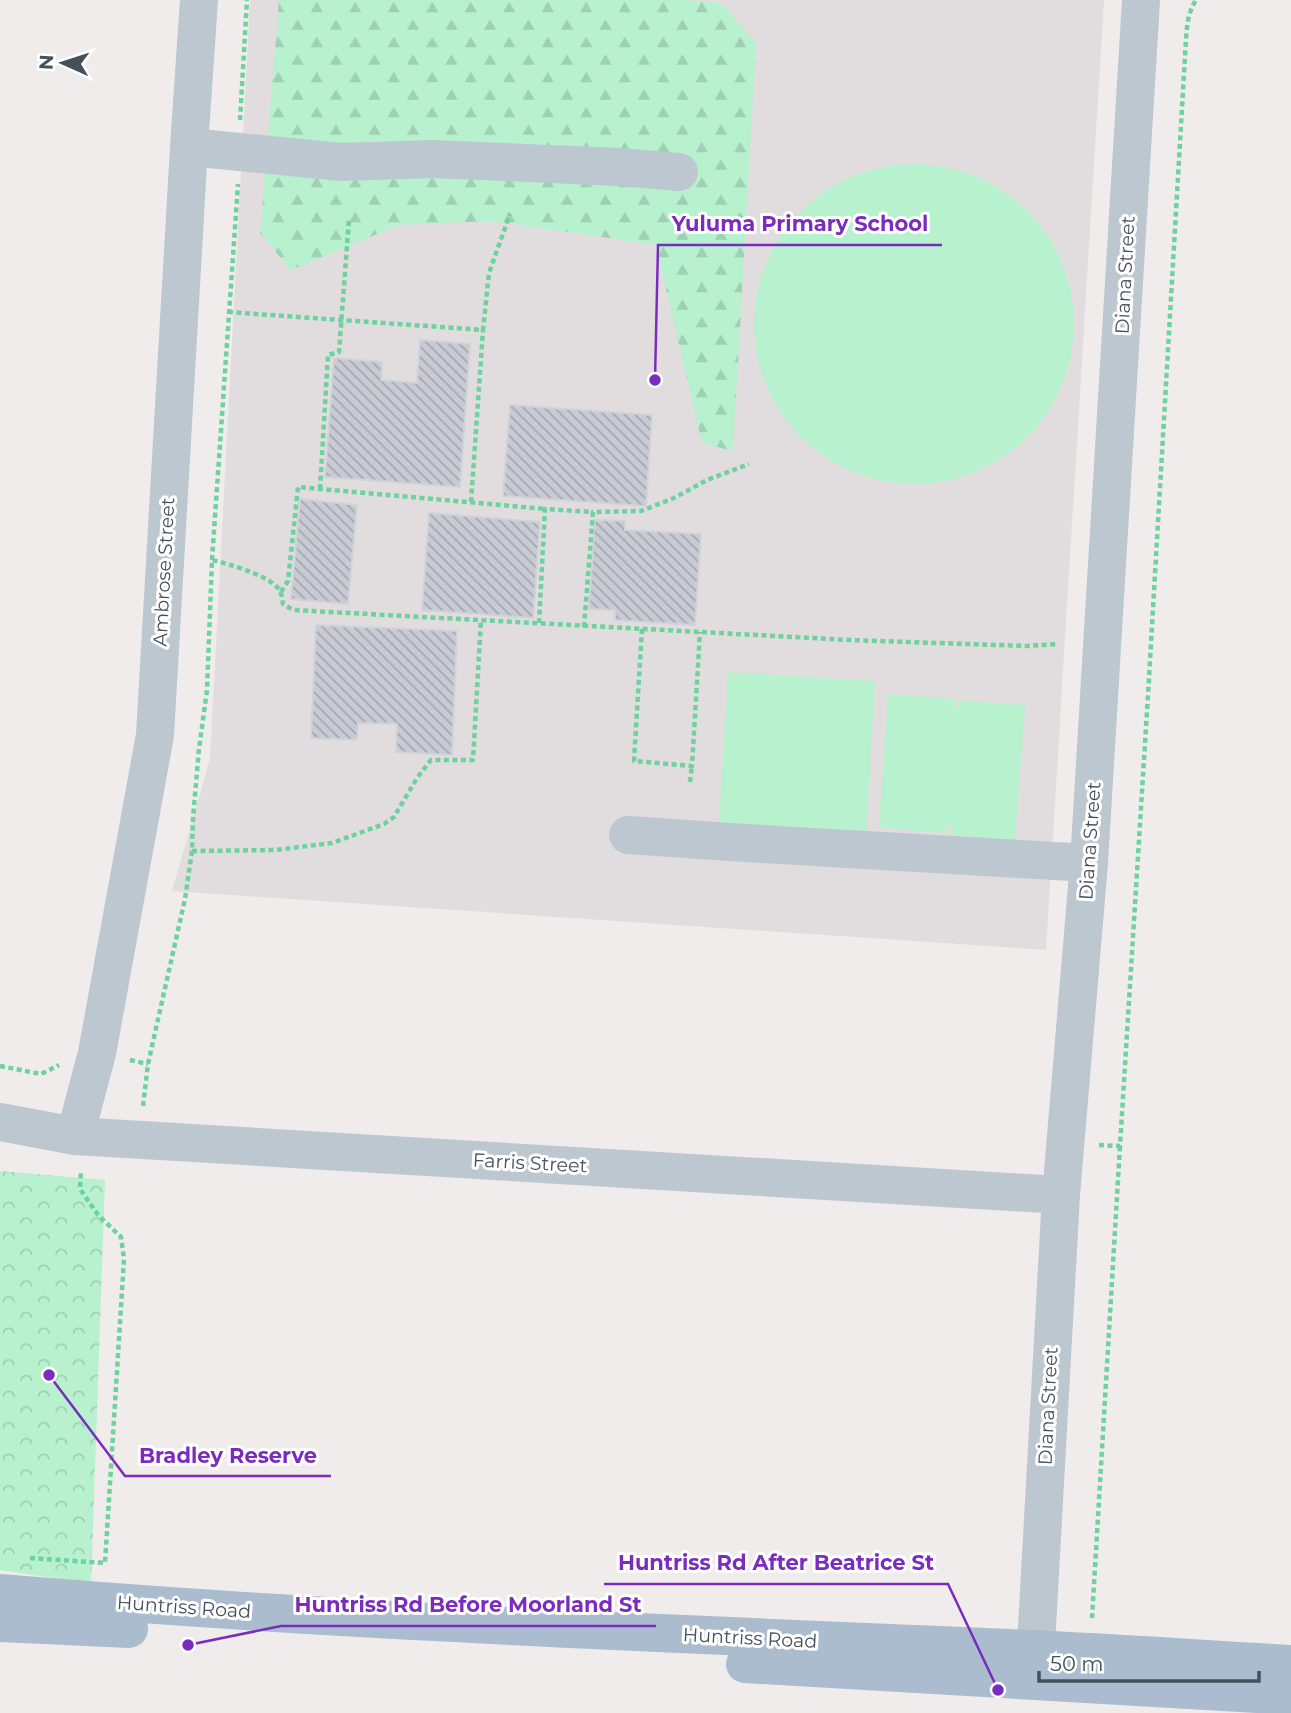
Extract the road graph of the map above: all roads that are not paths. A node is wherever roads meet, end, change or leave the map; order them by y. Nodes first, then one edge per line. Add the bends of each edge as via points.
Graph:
1 (199, 0) edge
2 (1141, 0) edge
3 (189, 147) junction
4 (679, 172) dead end
5 (628, 835) dead end
6 (1089, 863) junction
7 (0, 1122) edge
8 (75, 1136) junction
9 (1061, 1195) junction
10 (0, 1593) edge
11 (0, 1623) edge
12 (1291, 1664) edge
13 (1034, 1665) junction
14 (1291, 1696) edge
15 (1212, 1702) edge

1 - 3 street, Ambrose Street
2 - 6 street, Diana Street
3 - 4 street via 341,162 432,159
3 - 8 street, Ambrose Street via 155,735 97,1053
5 - 6 street
6 - 9 street, Diana Street
7 - 8 street, Farris Street
8 - 9 street, Farris Street
9 - 13 street, Diana Street
10 - 13 main road, Huntriss Road via 363,1619 775,1640
11 - 13 main road, Huntriss Road via 755,1665
12 - 13 main road, Huntriss Road
13 - 15 main road, Huntriss Road
14 - 15 main road, Huntriss Road

